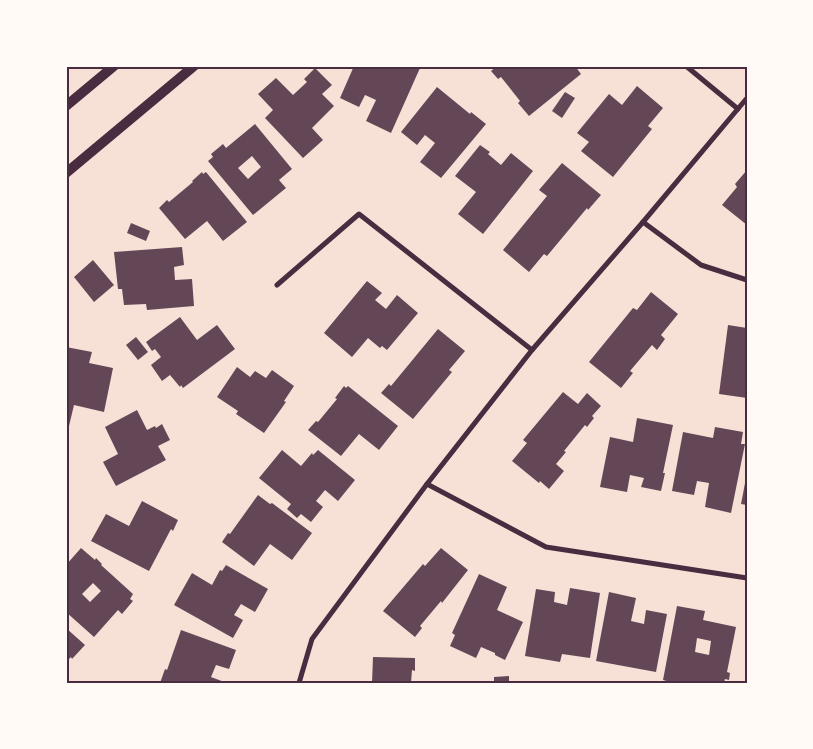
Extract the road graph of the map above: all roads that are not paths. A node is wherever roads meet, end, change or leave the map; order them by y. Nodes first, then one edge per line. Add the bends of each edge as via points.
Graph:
1 (114, 66) edge
2 (194, 66) edge
3 (686, 66) edge
4 (747, 98) edge
5 (66, 106) edge
6 (738, 108) junction
7 (66, 173) edge
8 (643, 222) junction
9 (747, 280) edge
10 (277, 285) dead end
11 (532, 350) junction
12 (427, 484) junction
13 (747, 578) edge
14 (299, 683) edge

1 - 5 main road
2 - 7 main road
3 - 6 street
4 - 6 street
6 - 8 street
8 - 9 street via 701,265
8 - 11 street
10 - 11 street via 359,214
11 - 12 street
12 - 13 street via 546,548
12 - 14 street via 312,639

